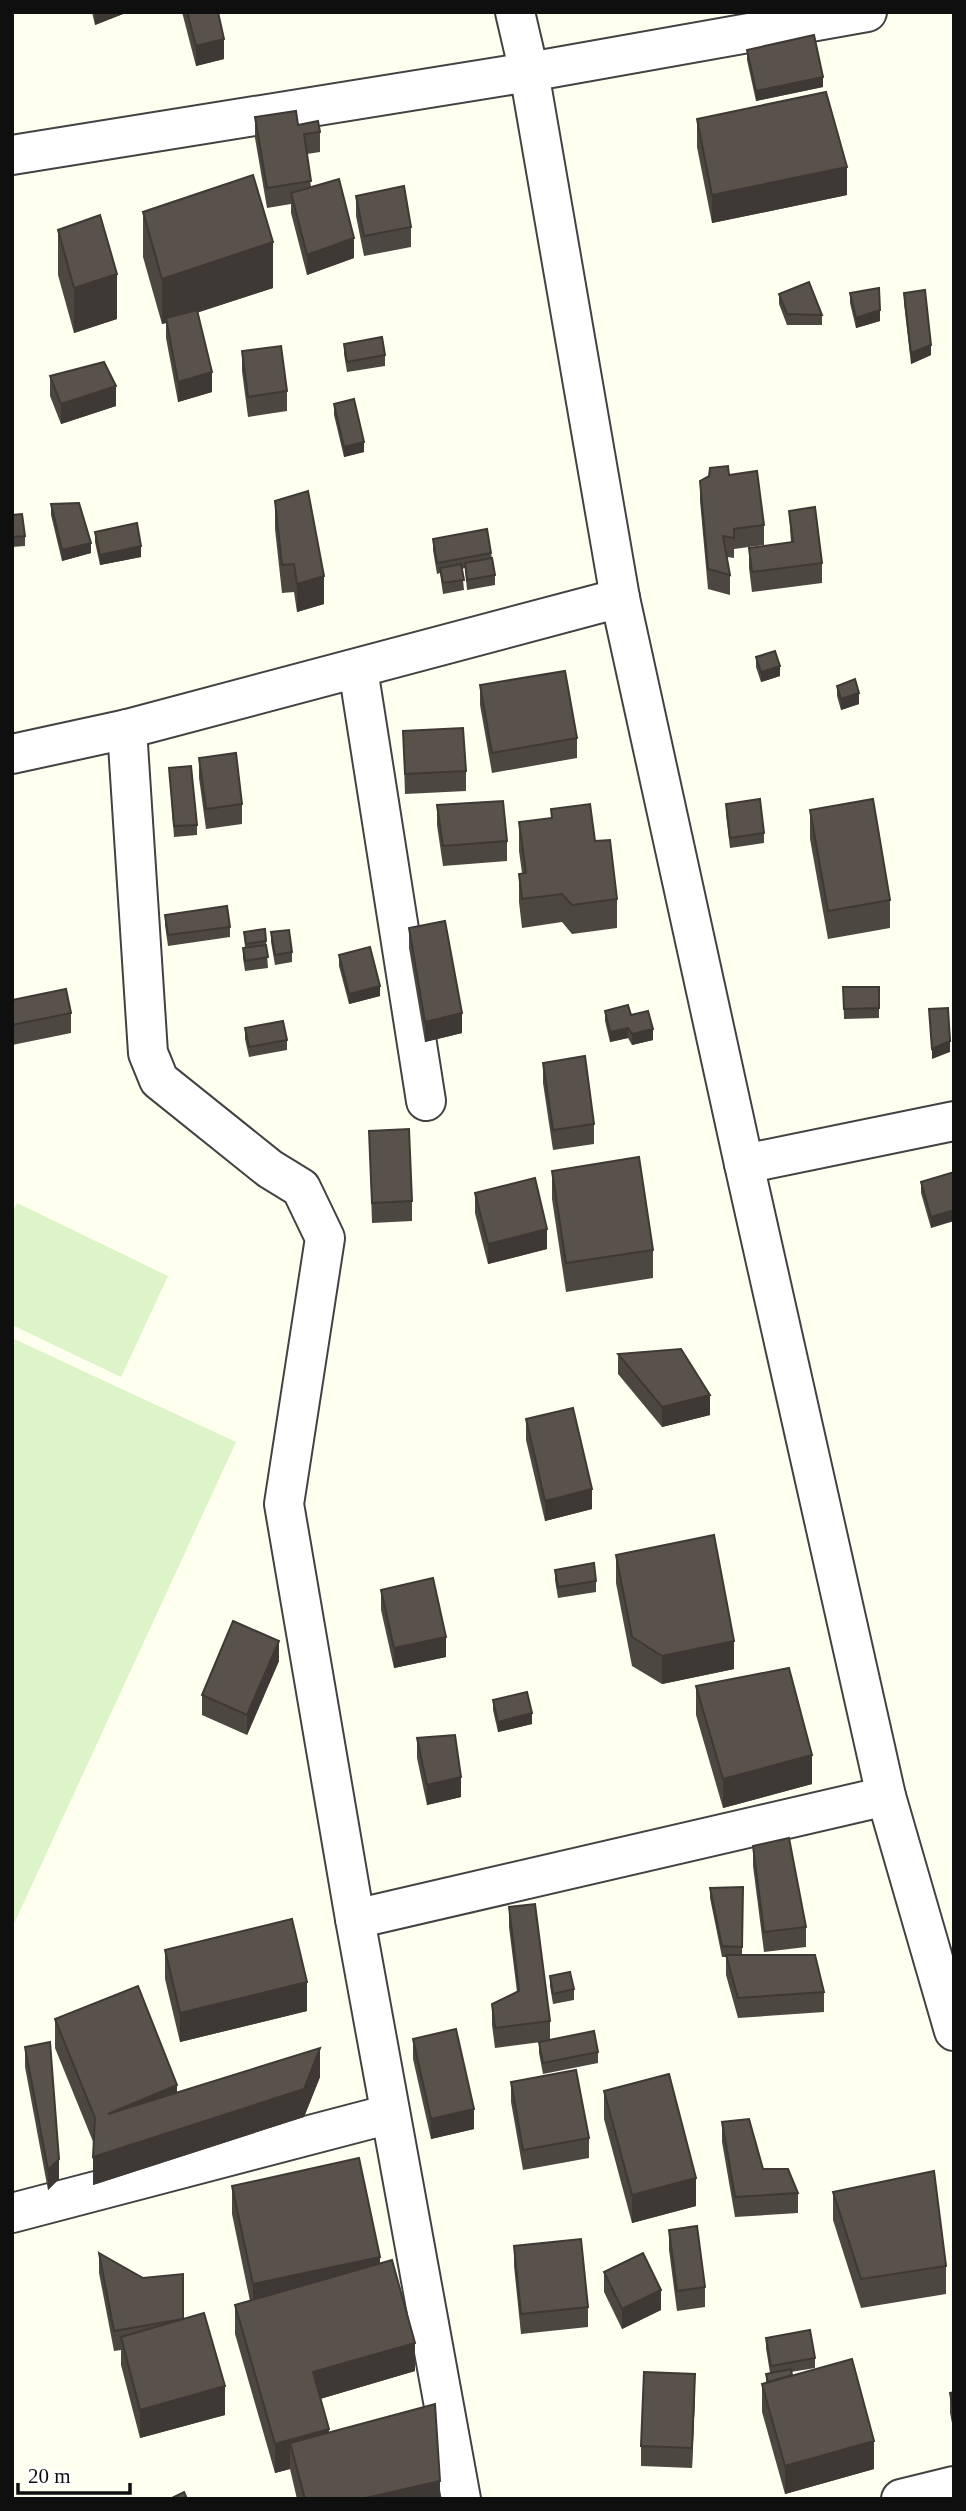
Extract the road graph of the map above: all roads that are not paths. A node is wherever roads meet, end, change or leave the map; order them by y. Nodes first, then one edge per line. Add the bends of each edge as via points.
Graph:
1 (514, 12) edge
2 (867, 12) edge
3 (529, 72) junction
4 (12, 155) edge
5 (620, 598) junction
6 (358, 669) junction
7 (127, 729) junction
8 (12, 754) edge
9 (426, 1101) dead end
10 (954, 1121) edge
11 (744, 1164) junction
12 (886, 1796) junction
13 (355, 1919) junction
14 (954, 2031) edge
15 (390, 2114) junction
16 (12, 2213) edge
17 (954, 2486) edge
18 (461, 2499) edge
19 (901, 2499) edge

1 - 3 street
2 - 3 street
3 - 4 street
3 - 5 street
5 - 6 street
5 - 11 street
6 - 7 street
6 - 9 street
7 - 8 street
7 - 13 street via 148,1052 159,1080 270,1169 301,1188 325,1238 284,1504
10 - 11 street
11 - 12 street
12 - 13 street
12 - 14 street
13 - 15 street
15 - 16 street
15 - 18 street
17 - 19 street

